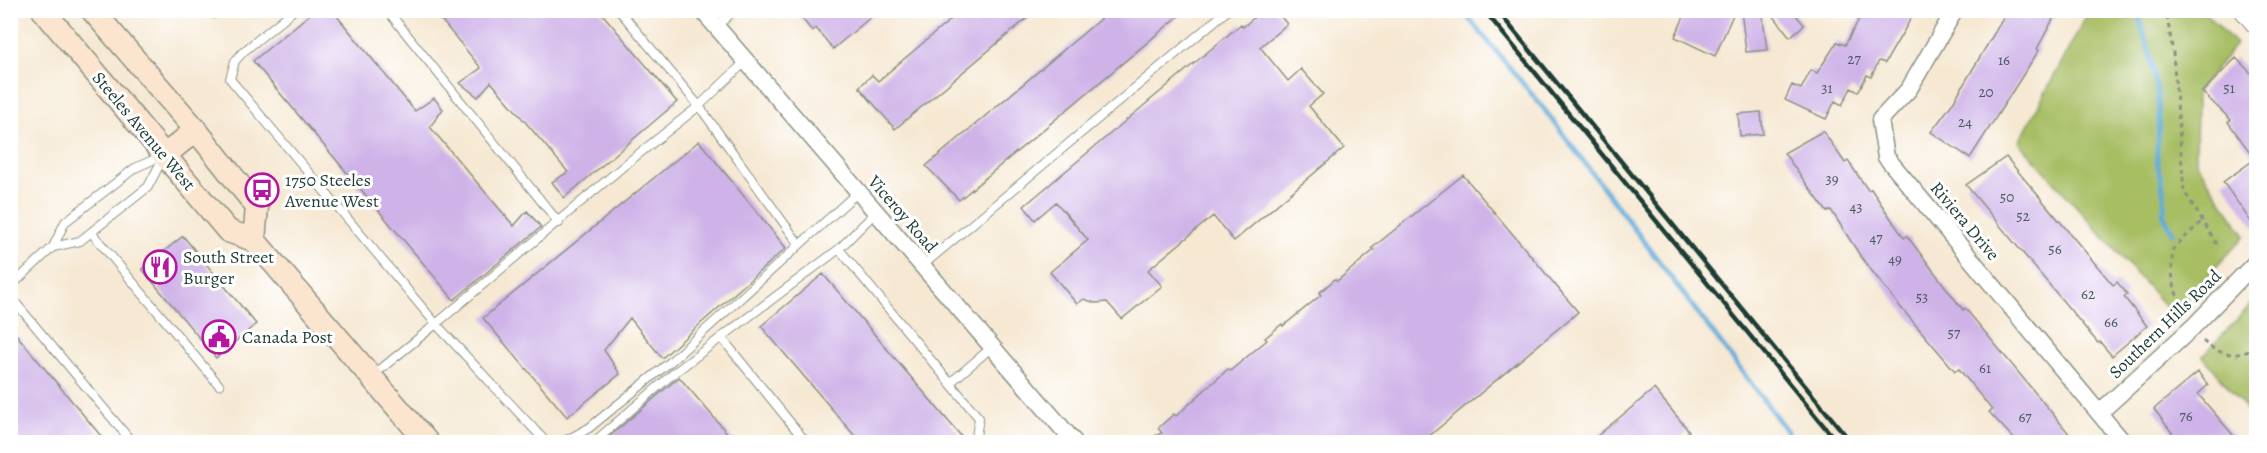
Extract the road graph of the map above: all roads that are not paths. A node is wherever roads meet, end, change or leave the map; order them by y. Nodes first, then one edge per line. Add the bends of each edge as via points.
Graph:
1 (43, 10) edge
2 (92, 10) edge
3 (204, 10) edge
4 (219, 10) edge
5 (294, 10) edge
6 (387, 10) edge
7 (619, 10) edge
8 (702, 10) edge
9 (735, 10) edge
10 (1228, 10) edge
11 (1955, 10) edge
12 (2245, 10) edge
13 (2256, 23) edge
14 (716, 27) junction
15 (746, 61) junction
16 (699, 106) junction
17 (196, 130) junction
18 (165, 155) junction
19 (858, 192) junction
20 (876, 212) junction
21 (559, 223) junction
22 (91, 232) junction
23 (255, 240) junction
24 (799, 244) junction
25 (53, 247) junction
26 (838, 249) junction
27 (2256, 262) edge
28 (922, 266) junction
29 (10, 287) edge
30 (10, 296) edge
31 (436, 324) junction
32 (721, 337) junction
33 (992, 347) junction
34 (371, 377) junction
35 (950, 382) junction
36 (219, 385) dead end
37 (2099, 413) junction
38 (132, 442) edge
39 (427, 442) edge
40 (546, 442) edge
41 (563, 442) edge
42 (594, 442) edge
43 (806, 442) edge
44 (975, 442) edge
45 (1074, 442) edge
46 (2123, 442) edge

1 - 18 main road, Steeles Avenue West
2 - 17 main road
3 - 4 lane via 214,14
5 - 31 lane via 243,52 235,61 230,79
6 - 21 lane
7 - 16 lane
8 - 14 street, Viceroy Road
9 - 14 lane
10 - 28 lane
11 - 37 street, Riviera Drive via 1908,89 1880,120 1886,157
12 - 13 street
14 - 15 street, Viceroy Road
15 - 16 lane
15 - 19 street, Viceroy Road
16 - 21 lane
16 - 24 lane
17 - 18 main road
17 - 23 main road via 257,207
18 - 22 lane via 148,187
18 - 23 main road, Steeles Avenue West via 228,231
18 - 25 lane via 135,168 65,222
19 - 20 street, Viceroy Road
19 - 24 lane
20 - 26 lane
20 - 28 street, Viceroy Road
21 - 31 lane
22 - 25 lane via 80,241
22 - 36 lane
23 - 34 main road, Steeles Avenue West
24 - 41 lane via 670,362 589,428
25 - 29 lane
26 - 32 lane
26 - 35 lane
27 - 37 street, Southern Hills Road via 2193,327
28 - 33 street, Viceroy Road
30 - 38 lane
31 - 34 lane
31 - 40 lane
32 - 42 lane
32 - 43 lane
33 - 35 lane
33 - 45 street, Viceroy Road
34 - 39 main road, Steeles Avenue West
35 - 44 lane via 979,418
37 - 46 street, Riviera Drive

